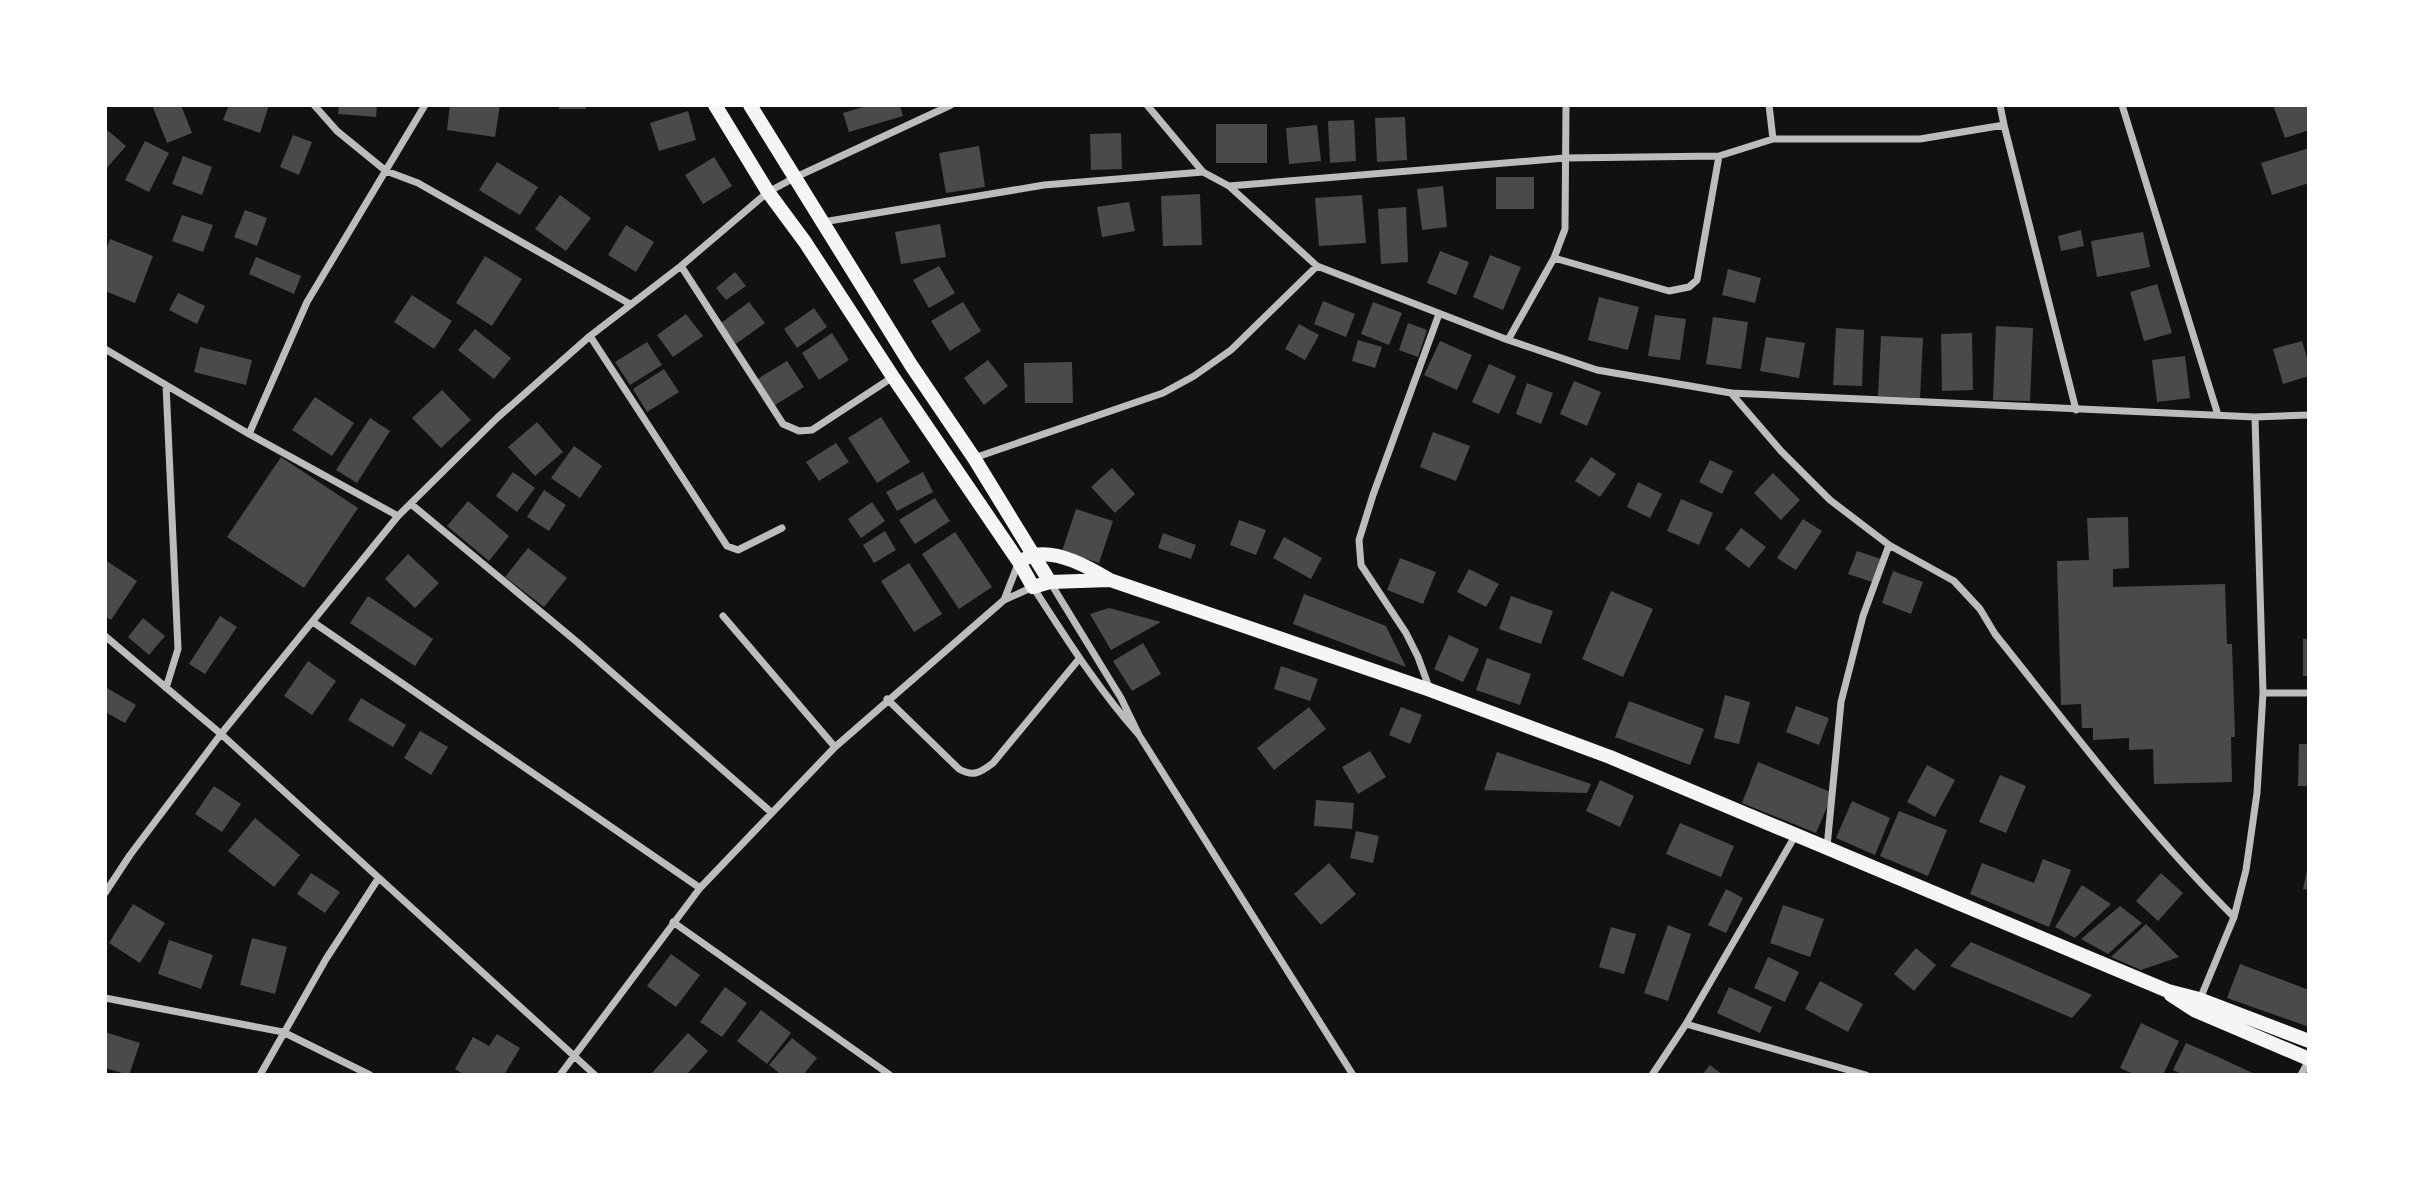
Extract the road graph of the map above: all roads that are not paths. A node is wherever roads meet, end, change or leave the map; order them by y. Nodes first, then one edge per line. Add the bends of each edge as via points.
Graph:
1 (314, 105) edge
2 (425, 105) edge
3 (715, 105) edge
4 (750, 105) edge
5 (951, 105) edge
6 (1147, 105) edge
7 (1566, 105) edge
8 (1769, 105) edge
9 (2000, 105) edge
10 (2122, 105) edge
11 (2004, 125) junction
12 (1773, 139) junction
13 (1719, 156) junction
14 (1565, 158) junction
15 (386, 171) junction
16 (1203, 172) junction
17 (796, 177) junction
18 (1229, 186) junction
19 (768, 192) junction
20 (822, 222) junction
21 (1554, 258) junction
22 (681, 266) junction
23 (1317, 266) junction
24 (630, 304) junction
25 (1439, 314) junction
26 (590, 336) junction
27 (1508, 340) junction
28 (105, 349) edge
29 (893, 377) junction
30 (166, 385) junction
31 (1731, 393) junction
32 (2076, 410) junction
33 (2218, 415) junction
34 (2309, 415) edge
35 (2255, 417) junction
36 (249, 434) junction
37 (974, 458) junction
38 (411, 504) junction
39 (398, 516) junction
40 (782, 528) dead end
41 (1889, 545) junction
42 (1034, 555) junction
43 (1019, 562) junction
44 (1110, 580) junction
45 (1050, 582) junction
46 (1032, 587) junction
47 (1004, 600) junction
48 (723, 616) dead end
49 (313, 622) junction
50 (105, 636) edge
51 (1079, 659) junction
52 (166, 688) junction
53 (1430, 690) junction
54 (2263, 693) junction
55 (2309, 693) edge
56 (887, 699) junction
57 (220, 734) junction
58 (1139, 735) junction
59 (835, 747) junction
60 (772, 813) junction
61 (1795, 836) junction
62 (1826, 849) junction
63 (378, 879) junction
64 (699, 888) junction
65 (105, 893) edge
66 (2234, 917) junction
67 (673, 922) junction
68 (105, 998) edge
69 (2197, 1005) junction
70 (1686, 1024) junction
71 (283, 1032) junction
72 (2309, 1041) edge
73 (572, 1056) junction
74 (2309, 1060) edge
75 (260, 1075) edge
76 (370, 1075) edge
77 (560, 1075) edge
78 (595, 1075) edge
79 (890, 1075) edge
80 (1353, 1075) edge
81 (1652, 1075) edge
82 (1866, 1075) edge
83 (2301, 1075) edge

1 - 15 street via 337,131
2 - 15 street
3 - 19 main road
4 - 17 main road
5 - 17 street
6 - 16 street
7 - 14 street
8 - 12 street
9 - 11 street
10 - 33 street
11 - 12 street via 1920,139
11 - 32 street
12 - 13 street
13 - 14 street
13 - 21 street via 1697,280 1689,287 1669,291
14 - 18 street
14 - 21 street via 1565,229
15 - 24 street via 418,183
15 - 36 street via 307,302
16 - 18 street
16 - 20 street via 1044,185
17 - 19 street
17 - 20 main road
18 - 23 street
19 - 22 street
19 - 29 main road
20 - 37 main road
21 - 27 street
22 - 24 street
22 - 29 street via 783,424 799,431 812,430
23 - 25 street
23 - 37 street via 1239,342 1194,376 1163,393
24 - 26 street
25 - 27 street
25 - 53 street via 1359,540 1361,565 1406,634
26 - 38 street via 497,418
26 - 40 street via 727,546 738,550
27 - 31 street via 1597,370
28 - 30 street
29 - 43 main road
30 - 36 street
30 - 52 street via 178,649
31 - 32 street
31 - 41 street via 1830,499
32 - 33 street
33 - 35 street
34 - 35 street
35 - 54 street
36 - 39 street
37 - 42 main road
38 - 39 street
38 - 60 street
39 - 49 street
41 - 62 street via 1863,616 1841,702
41 - 66 street via 1954,581 1980,609 1995,634 2147,823
42 - 43 main road
42 - 44 main road via 1062,558
42 - 45 main road
43 - 46 main road
43 - 47 street
44 - 45 main road
44 - 53 main road
45 - 46 main road
45 - 58 street
46 - 47 street
46 - 51 street
47 - 56 street
48 - 59 street
49 - 57 street
49 - 64 street
50 - 52 street
51 - 56 street via 980,773 958,769
51 - 58 street
52 - 57 street
53 - 61 main road via 1610,757
54 - 55 street
54 - 66 street via 2257,793
56 - 59 street
57 - 63 street
57 - 65 street
58 - 80 street
59 - 60 street
60 - 64 street
61 - 62 main road
61 - 70 street
62 - 69 main road
63 - 71 street
63 - 73 street
64 - 67 street
66 - 69 street
67 - 73 street
67 - 79 street
68 - 71 street
69 - 72 main road
69 - 74 main road
70 - 81 street
70 - 82 street
71 - 75 street
71 - 76 street
73 - 77 street
73 - 78 street
74 - 83 street

